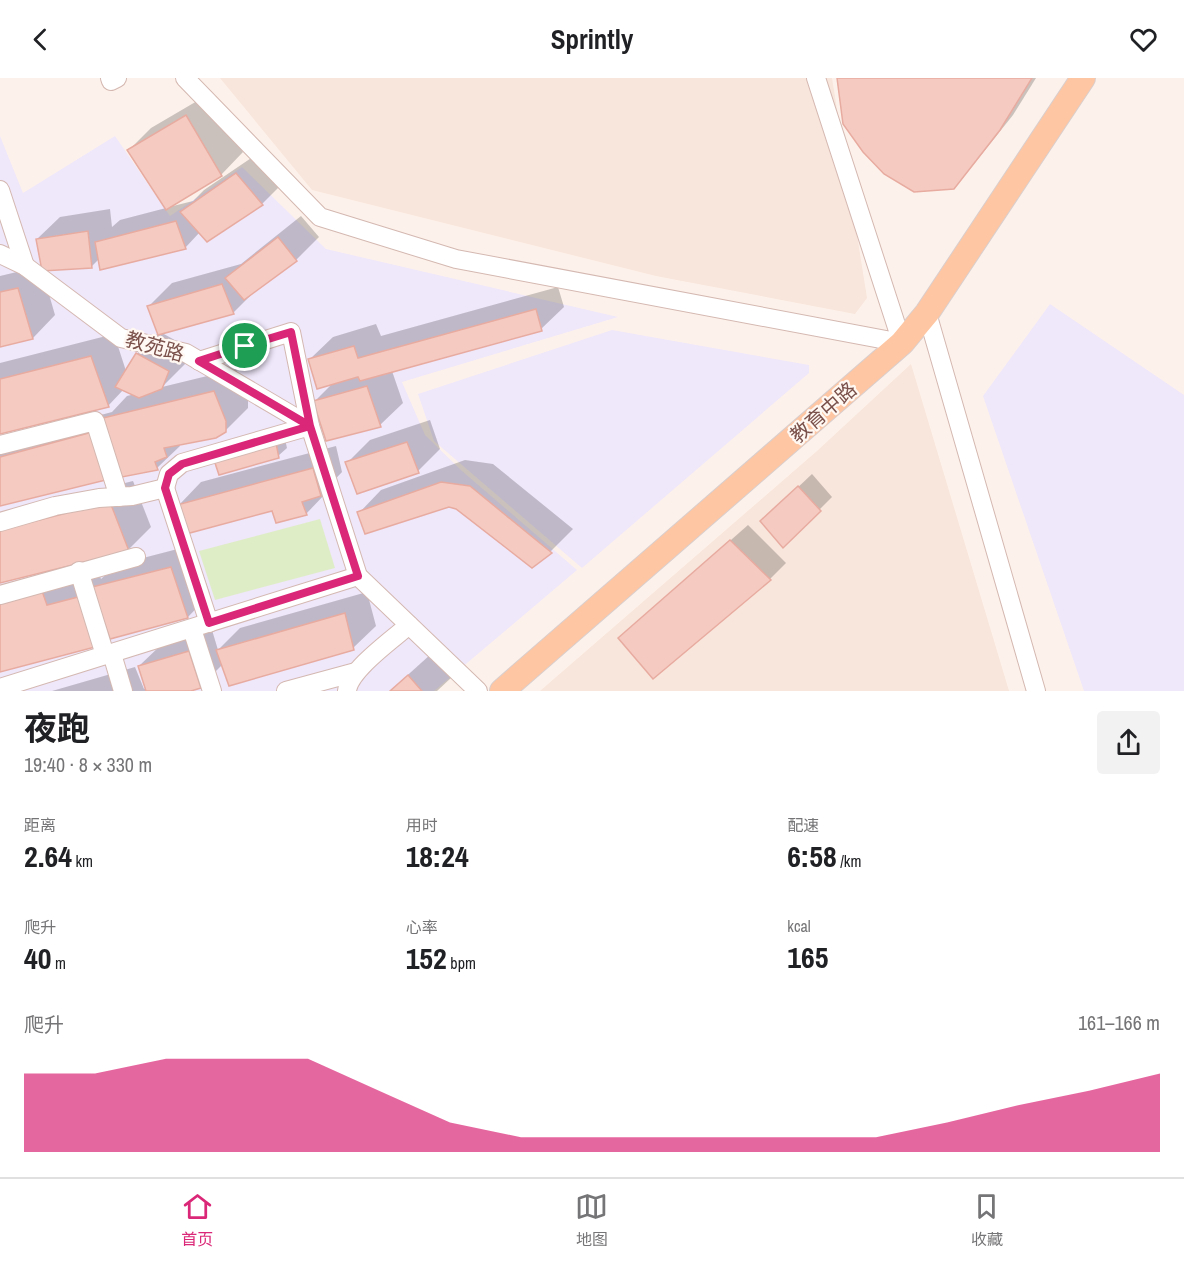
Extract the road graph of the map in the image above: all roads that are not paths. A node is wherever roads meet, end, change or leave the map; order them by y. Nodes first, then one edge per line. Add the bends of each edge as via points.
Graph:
1 (110, 78) edge
2 (117, 78) edge
3 (185, 78) edge
4 (816, 78) edge
5 (1083, 78) edge
6 (0, 190) edge
7 (0, 255) edge
8 (25, 266) junction
9 (927, 313) junction
10 (902, 344) junction
11 (199, 361) junction
12 (310, 426) junction
13 (0, 445) edge
14 (165, 488) junction
15 (119, 497) junction
16 (0, 522) edge
17 (136, 557) dead end
18 (79, 571) junction
19 (358, 576) junction
20 (0, 595) edge
21 (209, 623) junction
22 (409, 625) junction
23 (192, 629) junction
24 (109, 655) junction
25 (356, 672) junction
26 (0, 688) edge
27 (123, 691) edge
28 (212, 691) edge
29 (286, 691) edge
30 (347, 691) edge
31 (478, 691) edge
32 (502, 691) edge
33 (1036, 691) edge

1 - 2 street
3 - 10 street via 320,217 456,259
4 - 10 street
5 - 9 main road, 教育中路
6 - 8 street
7 - 8 street, 教苑路
8 - 11 street, 教苑路 via 121,338 186,353
9 - 10 main road, 教育中路
9 - 33 street
10 - 32 main road, 教育中路
11 - 12 street, 教苑路
11 - 12 street via 291,332
12 - 14 street via 182,464 169,474
12 - 19 street
13 - 15 street via 95,421
14 - 15 street
14 - 21 street
15 - 16 street via 55,506
17 - 18 street
18 - 20 street
18 - 24 street
19 - 21 street
19 - 22 street
21 - 23 street
22 - 25 street
22 - 31 street
23 - 24 street
23 - 28 street
24 - 26 street
24 - 27 street
25 - 29 street
25 - 30 street

